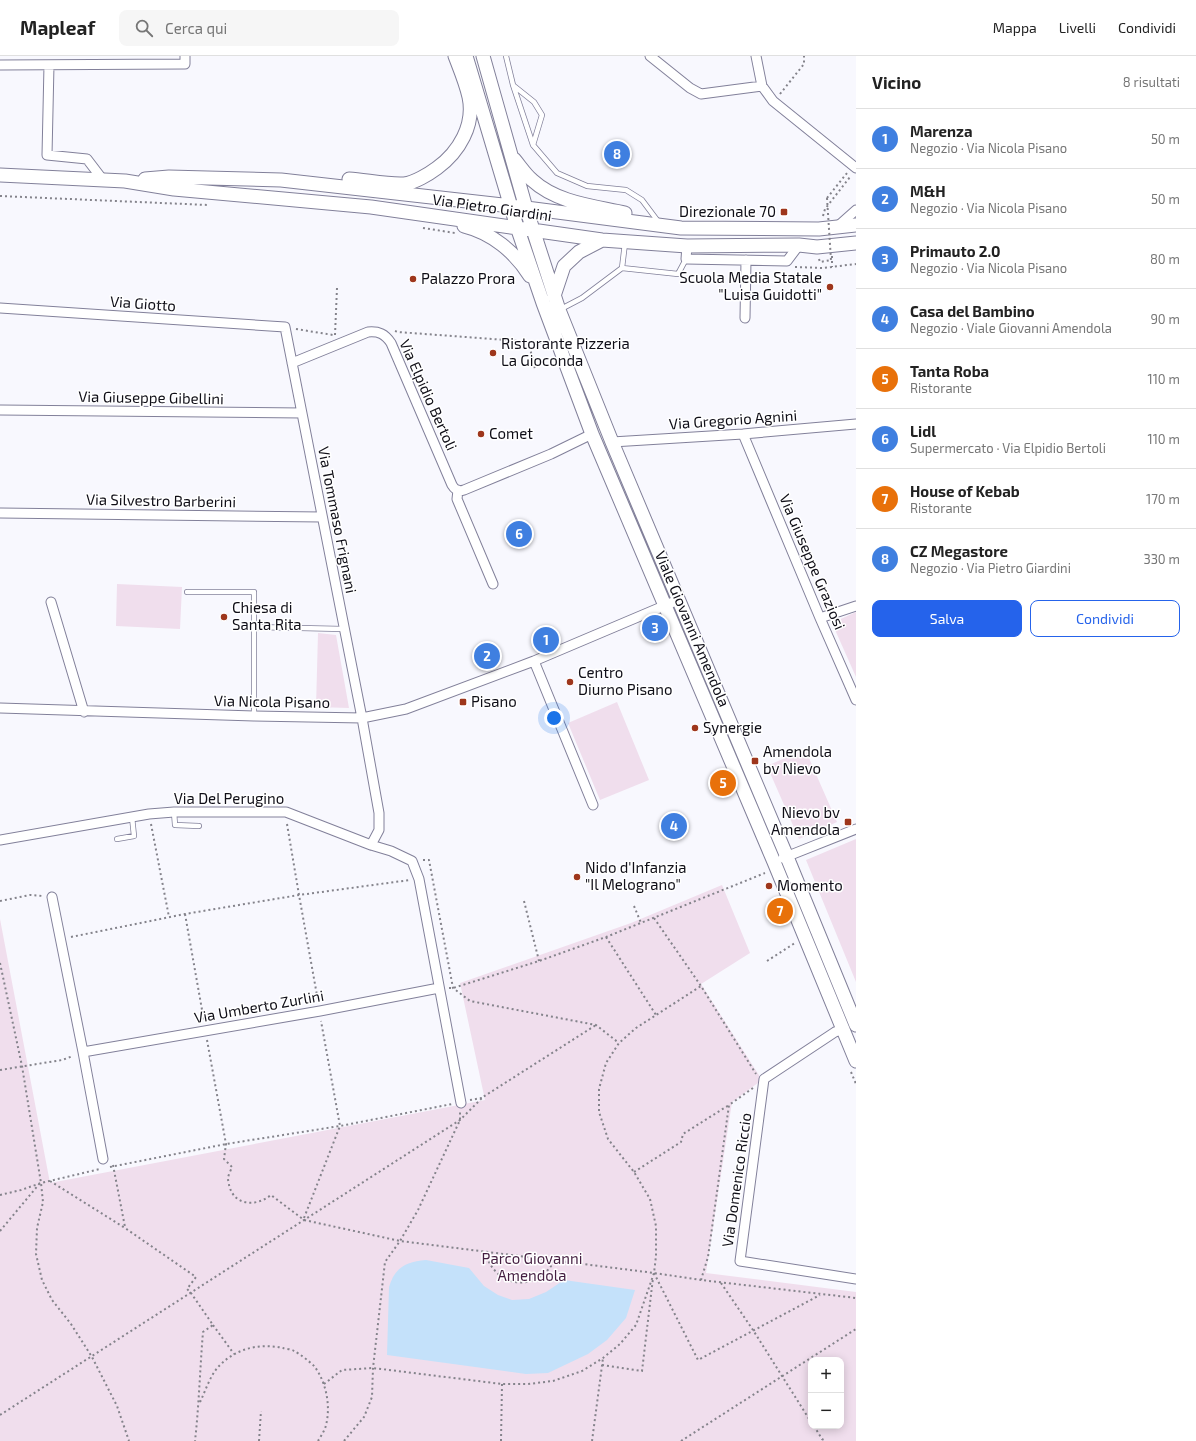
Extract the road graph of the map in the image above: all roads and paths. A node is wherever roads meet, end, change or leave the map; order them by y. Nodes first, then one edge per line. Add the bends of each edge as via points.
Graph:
1 (185, 56) edge
2 (455, 56) edge
3 (466, 56) edge
4 (483, 56) edge
5 (506, 56) edge
6 (650, 56) edge
7 (756, 56) edge
8 (804, 56) edge
9 (87, 60) edge
10 (0, 65) edge
11 (49, 65) junction
12 (513, 85) junction
13 (762, 86) junction
14 (777, 98) dead end
15 (533, 145) junction
16 (511, 155) junction
17 (854, 167) edge
18 (846, 173) junction
19 (0, 175) edge
20 (103, 180) junction
21 (281, 180) junction
22 (125, 181) junction
23 (0, 196) edge
24 (208, 206) dead end
25 (511, 206) junction
26 (371, 207) junction
27 (526, 208) junction
28 (856, 210) edge
29 (657, 220) junction
30 (856, 225) edge
31 (837, 227) junction
32 (423, 228) dead end
33 (517, 228) junction
34 (681, 228) junction
35 (533, 229) junction
36 (819, 229) junction
37 (457, 233) dead end
38 (602, 240) junction
39 (626, 241) junction
40 (856, 243) edge
41 (799, 245) junction
42 (687, 252) junction
43 (832, 256) dead end
44 (746, 260) junction
45 (831, 260) dead end
46 (832, 267) dead end
47 (622, 268) junction
48 (337, 288) dead end
49 (539, 290) junction
50 (554, 296) junction
51 (0, 308) edge
52 (559, 310) junction
53 (745, 318) dead end
54 (285, 327) junction
55 (392, 329) dead end
56 (341, 333) dead end
57 (335, 335) junction
58 (544, 336) dead end
59 (528, 342) junction
60 (292, 363) junction
61 (535, 371) dead end
62 (0, 410) edge
63 (302, 413) junction
64 (856, 424) edge
65 (592, 434) junction
66 (744, 434) junction
67 (612, 442) junction
68 (458, 490) junction
69 (0, 513) edge
70 (322, 517) junction
71 (494, 584) dead end
72 (187, 592) dead end
73 (678, 600) junction
74 (50, 602) dead end
75 (665, 605) junction
76 (856, 606) edge
77 (820, 618) junction
78 (254, 627) junction
79 (344, 629) junction
80 (534, 661) junction
81 (856, 700) edge
82 (0, 708) edge
83 (84, 712) junction
84 (254, 716) junction
85 (362, 718) junction
86 (593, 805) dead end
87 (174, 812) junction
88 (286, 812) junction
89 (148, 814) junction
90 (132, 817) junction
91 (200, 826) dead end
92 (856, 829) edge
93 (118, 839) dead end
94 (0, 840) edge
95 (372, 845) junction
96 (787, 857) junction
97 (412, 861) junction
98 (772, 867) junction
99 (419, 879) junction
100 (298, 895) junction
101 (52, 897) joint
102 (0, 901) edge
103 (524, 901) dead end
104 (634, 906) dead end
105 (185, 914) junction
106 (169, 918) junction
107 (654, 918) junction
108 (641, 923) junction
109 (606, 937) junction
110 (61, 939) junction
111 (798, 941) dead end
112 (539, 961) junction
113 (767, 961) dead end
114 (0, 962) edge
115 (439, 988) junction
116 (453, 988) junction
117 (711, 996) dead end
118 (708, 998) dead end
119 (853, 1008) edge
120 (320, 1011) junction
121 (656, 1015) junction
122 (840, 1023) junction
123 (596, 1025) junction
124 (856, 1025) edge
125 (206, 1031) junction
126 (619, 1043) junction
127 (83, 1052) junction
128 (856, 1061) edge
129 (22, 1066) junction
130 (0, 1070) edge
131 (483, 1097) junction
132 (461, 1103) junction
133 (729, 1105) dead end
134 (460, 1120) junction
135 (340, 1126) junction
136 (226, 1144) junction
137 (103, 1159) joint
138 (114, 1166) junction
139 (634, 1172) junction
140 (50, 1181) junction
141 (41, 1182) junction
142 (0, 1195) edge
143 (304, 1220) junction
144 (125, 1228) junction
145 (0, 1232) edge
146 (400, 1241) junction
147 (485, 1252) junction
148 (555, 1260) junction
149 (654, 1273) junction
150 (856, 1279) edge
151 (701, 1280) dead end
152 (721, 1283) dead end
153 (191, 1293) junction
154 (820, 1295) dead end
155 (213, 1325) junction
156 (856, 1329) edge
157 (753, 1330) junction
158 (234, 1354) junction
159 (92, 1356) junction
160 (603, 1358) junction
161 (602, 1365) junction
162 (374, 1368) junction
163 (783, 1377) junction
164 (324, 1384) junction
165 (502, 1384) junction
166 (199, 1403) junction
167 (261, 1411) dead end
168 (0, 1415) edge
169 (808, 1417) edge
170 (816, 1429) edge
171 (129, 1441) edge
172 (195, 1441) edge
173 (259, 1441) edge
174 (318, 1441) edge
175 (344, 1441) edge
176 (501, 1441) edge
177 (592, 1441) edge
178 (681, 1441) edge
179 (826, 1441) edge

1 - 9 street via 185,64
2 - 21 main road via 469,97 469,121 460,144 451,156 427,176 405,184 314,176
3 - 25 main road, Viale Giovanni Amendola
4 - 16 main road, Viale Giovanni Amendola
5 - 12 lane
6 - 13 street via 701,94
7 - 13 street
8 - 14 path via 804,64
9 - 11 street
10 - 11 street
11 - 20 street via 47,155 87,159
12 - 15 lane
12 - 15 lane via 534,102 542,115
13 - 17 street via 773,101
15 - 29 lane via 557,173 587,186 626,190 642,200
16 - 27 main road, Viale Giovanni Amendola
16 - 29 main road via 532,180 555,196
17 - 18 path
18 - 36 path via 850,177 825,210
18 - 45 path, bridge via 827,198
19 - 20 main road, Via Pietro Giardini
20 - 22 main road, Via Pietro Giardini
21 - 22 main road, Via Pietro Giardini via 170,177
21 - 25 main road, Via Pietro Giardini
22 - 26 main road, Via Pietro Giardini via 190,190
23 - 24 path
25 - 27 main road, Via Pietro Giardini
25 - 33 main road, Viale Giovanni Amendola
26 - 33 main road, Via Pietro Giardini
26 - 49 main road via 407,217 445,221 477,229 516,256
27 - 34 main road, Via Pietro Giardini
27 - 35 main road, Viale Giovanni Amendola
28 - 31 street
29 - 34 main road
30 - 31 main road, Via Pietro Giardini
31 - 36 main road, Via Pietro Giardini
32 - 37 path
33 - 35 main road, Via Pietro Giardini
33 - 49 main road, Viale Giovanni Amendola
34 - 36 main road, Via Pietro Giardini
35 - 38 main road, Via Pietro Giardini
35 - 50 main road, Viale Giovanni Amendola
38 - 39 main road, Via Pietro Giardini
38 - 50 main road via 579,252 564,266
39 - 42 main road, Via Pietro Giardini
39 - 47 lane
40 - 41 main road, Via Pietro Giardini
41 - 42 main road, Via Pietro Giardini
41 - 44 street via 787,261
42 - 44 street
42 - 47 lane via 678,274
43 - 46 path
44 - 53 street
47 - 52 lane via 582,298
48 - 57 path
49 - 65 main road, Viale Giovanni Amendola
50 - 52 main road, Viale Giovanni Amendola
51 - 54 street, Via Giotto
52 - 67 main road, Viale Giovanni Amendola
54 - 57 path
54 - 60 street, Via Tommaso Frignani
55 - 59 path via 398,332
56 - 57 path
58 - 59 path via 546,343
59 - 61 path
60 - 63 street, Via Tommaso Frignani
60 - 68 street, Via Elpidio Bertoli via 368,332 375,331 387,337 395,350 452,485
62 - 63 street, Via Giuseppe Gibellini
63 - 70 street, Via Tommaso Frignani
64 - 66 street, Via Gregorio Agnini
65 - 68 street via 551,454 464,490
65 - 75 main road, Viale Giovanni Amendola
66 - 67 street, Via Gregorio Agnini
66 - 77 street, Via Giuseppe Graziosi
67 - 73 main road, Viale Giovanni Amendola
68 - 71 street, Via Elpidio Bertoli via 457,499
69 - 70 street, Via Silvestro Barberini
70 - 79 street, Via Tommaso Frignani
72 - 78 lane via 254,592
73 - 75 street, Via Nicola Pisano
73 - 96 main road, Viale Giovanni Amendola
74 - 83 street
75 - 80 street, Via Nicola Pisano
75 - 98 main road, Viale Giovanni Amendola
76 - 77 street
77 - 81 street, Via Giuseppe Graziosi
78 - 79 lane
78 - 84 lane
79 - 85 street, Via Tommaso Frignani
80 - 85 street, Via Nicola Pisano via 406,709
80 - 86 street
82 - 83 street, Via Nicola Pisano
83 - 84 street, Via Nicola Pisano
84 - 85 street, Via Nicola Pisano
85 - 95 street via 379,813 379,830
87 - 88 street, Via Del Perugino
87 - 89 street, Via Del Perugino
87 - 91 lane via 175,825
88 - 95 street, Via Del Perugino
88 - 100 path
89 - 90 street, Via Del Perugino
89 - 106 path
90 - 93 lane via 134,836
90 - 94 street, Via Del Perugino
92 - 96 street
95 - 97 street
96 - 98 street
96 - 119 main road, Viale Giovanni Amendola
97 - 99 street
97 - 116 path via 429,860
98 - 107 path
98 - 122 main road, Viale Giovanni Amendola
99 - 100 path
99 - 115 street
100 - 105 path
100 - 120 path
101 - 102 path via 30,895
101 - 110 street
103 - 112 path
104 - 108 path
105 - 106 path
105 - 125 path
106 - 110 path
107 - 108 path
107 - 121 path via 701,986
108 - 109 path
109 - 112 path
109 - 121 path
110 - 127 street
111 - 113 path
112 - 116 path
114 - 129 path
115 - 116 path
115 - 120 street, Via Umberto Zurlini
115 - 132 street
116 - 123 path via 470,1000
117 - 118 path
119 - 122 street
119 - 124 main road, Viale Giovanni Amendola
120 - 125 street, Via Umberto Zurlini
120 - 135 path
121 - 126 path
122 - 128 main road, Viale Giovanni Amendola
122 - 150 street, Via Domenico Riccio via 835,1032 764,1079 740,1262
123 - 126 path
123 - 131 path
125 - 127 street, Via Umberto Zurlini
125 - 136 path
126 - 139 path via 606,1063 599,1089 599,1112 608,1139
127 - 129 path via 62,1060
127 - 137 street
129 - 130 path
129 - 141 path
131 - 132 path
131 - 134 path
132 - 134 path
132 - 135 path
133 - 139 path via 683,1134 681,1142
134 - 143 path
134 - 146 path via 418,1210
135 - 136 path
135 - 143 path
136 - 138 path
136 - 143 path via 224,1159 232,1167 228,1178 231,1193 242,1202 256,1203 265,1200 271,1194
137 - 138 path
138 - 140 path
138 - 144 path
139 - 149 path via 650,1199 656,1226
140 - 141 path
140 - 144 path
141 - 142 path
141 - 145 path
141 - 159 path via 43,1202 37,1228 36,1254 42,1280 52,1300
143 - 146 path
143 - 153 path
144 - 153 path via 196,1277 187,1289
146 - 147 path
146 - 162 path via 385,1262
147 - 148 path
147 - 148 path via 493,1270 509,1281 536,1280
148 - 149 path
149 - 151 path
149 - 157 path via 698,1360
149 - 160 path via 636,1325 620,1344
149 - 161 path via 642,1371
152 - 157 path
153 - 155 path
153 - 159 path
154 - 157 path
155 - 158 path
155 - 166 path via 203,1332
156 - 163 path
157 - 163 path
158 - 164 path via 256,1346 294,1350 314,1366
158 - 166 path via 219,1366
159 - 168 path
159 - 171 path via 116,1406
160 - 161 path
160 - 165 path via 582,1371 553,1380 528,1384
161 - 177 path
162 - 164 path via 342,1370
162 - 165 path
162 - 175 path via 372,1397 364,1417
163 - 169 path
163 - 178 path
164 - 174 path via 328,1411 326,1425
165 - 176 path
166 - 172 path
167 - 173 path
170 - 179 path

